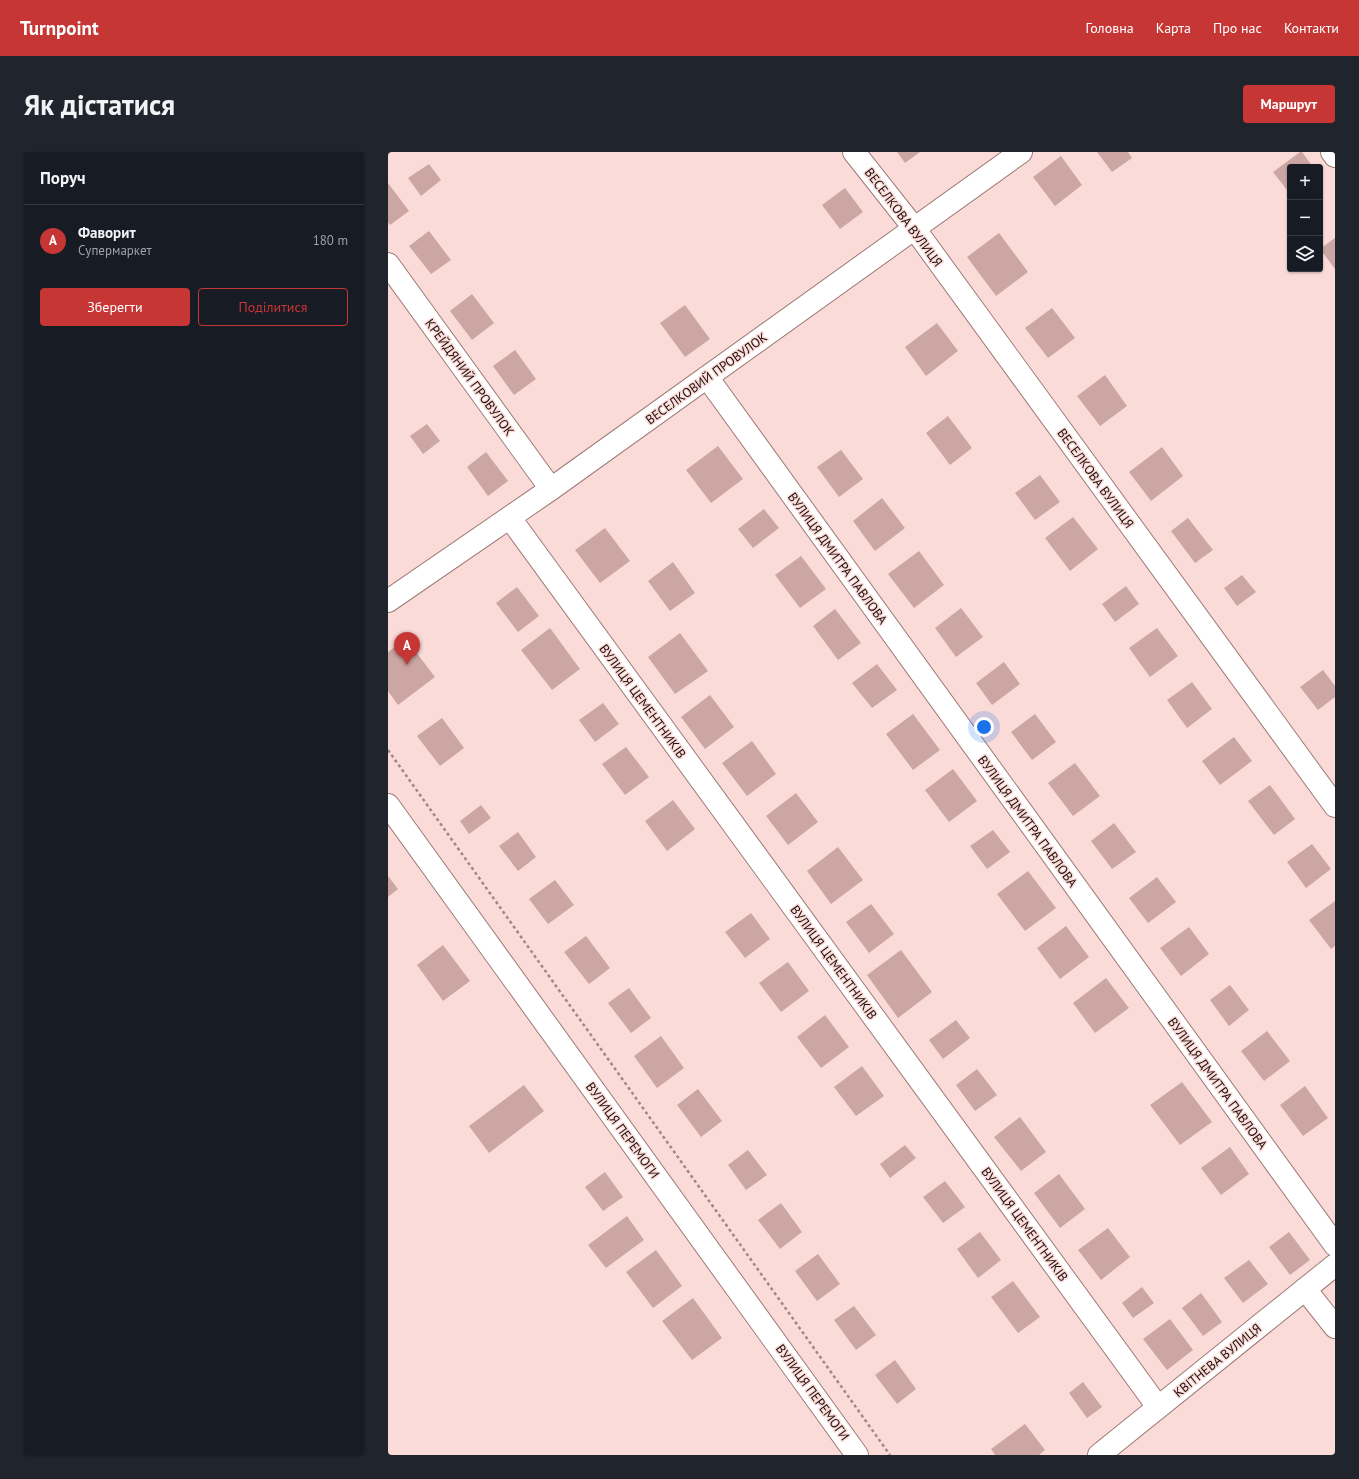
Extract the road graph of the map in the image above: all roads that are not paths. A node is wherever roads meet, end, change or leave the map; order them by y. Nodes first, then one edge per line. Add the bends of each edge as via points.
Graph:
1 (854, 152) edge
2 (1021, 152) edge
3 (1332, 152) edge
4 (1335, 156) edge
5 (914, 228) junction
6 (388, 264) edge
7 (707, 377) junction
8 (552, 489) junction
9 (510, 518) junction
10 (388, 601) edge
11 (388, 805) edge
12 (1335, 806) edge
13 (1335, 1245) edge
14 (1335, 1265) edge
15 (1306, 1289) junction
16 (1335, 1327) edge
17 (1158, 1407) junction
18 (858, 1455) edge
19 (1098, 1455) edge

1 - 5 street, ВЕСЕЛКОВА ВУЛИЦЯ
2 - 5 street, ВЕСЕЛКОВИЙ ПРОВУЛОК
3 - 4 street
5 - 7 street, ВЕСЕЛКОВИЙ ПРОВУЛОК
5 - 12 street, ВЕСЕЛКОВА ВУЛИЦЯ
6 - 8 street, КРЕЙДЯНИЙ ПРОВУЛОК
7 - 8 street, ВЕСЕЛКОВИЙ ПРОВУЛОК
7 - 13 street, ВУЛИЦЯ ДМИТРА ПАВЛОВА
8 - 9 street, ВЕСЕЛКОВИЙ ПРОВУЛОК
9 - 10 street, ВЕСЕЛКОВИЙ ПРОВУЛОК
9 - 17 street, ВУЛИЦЯ ЦЕМЕНТНИКІВ
11 - 18 street, ВУЛИЦЯ ПЕРЕМОГИ
14 - 15 street, КВІТНЕВА ВУЛИЦЯ
15 - 16 street
15 - 17 street, КВІТНЕВА ВУЛИЦЯ
17 - 19 street, КВІТНЕВА ВУЛИЦЯ

